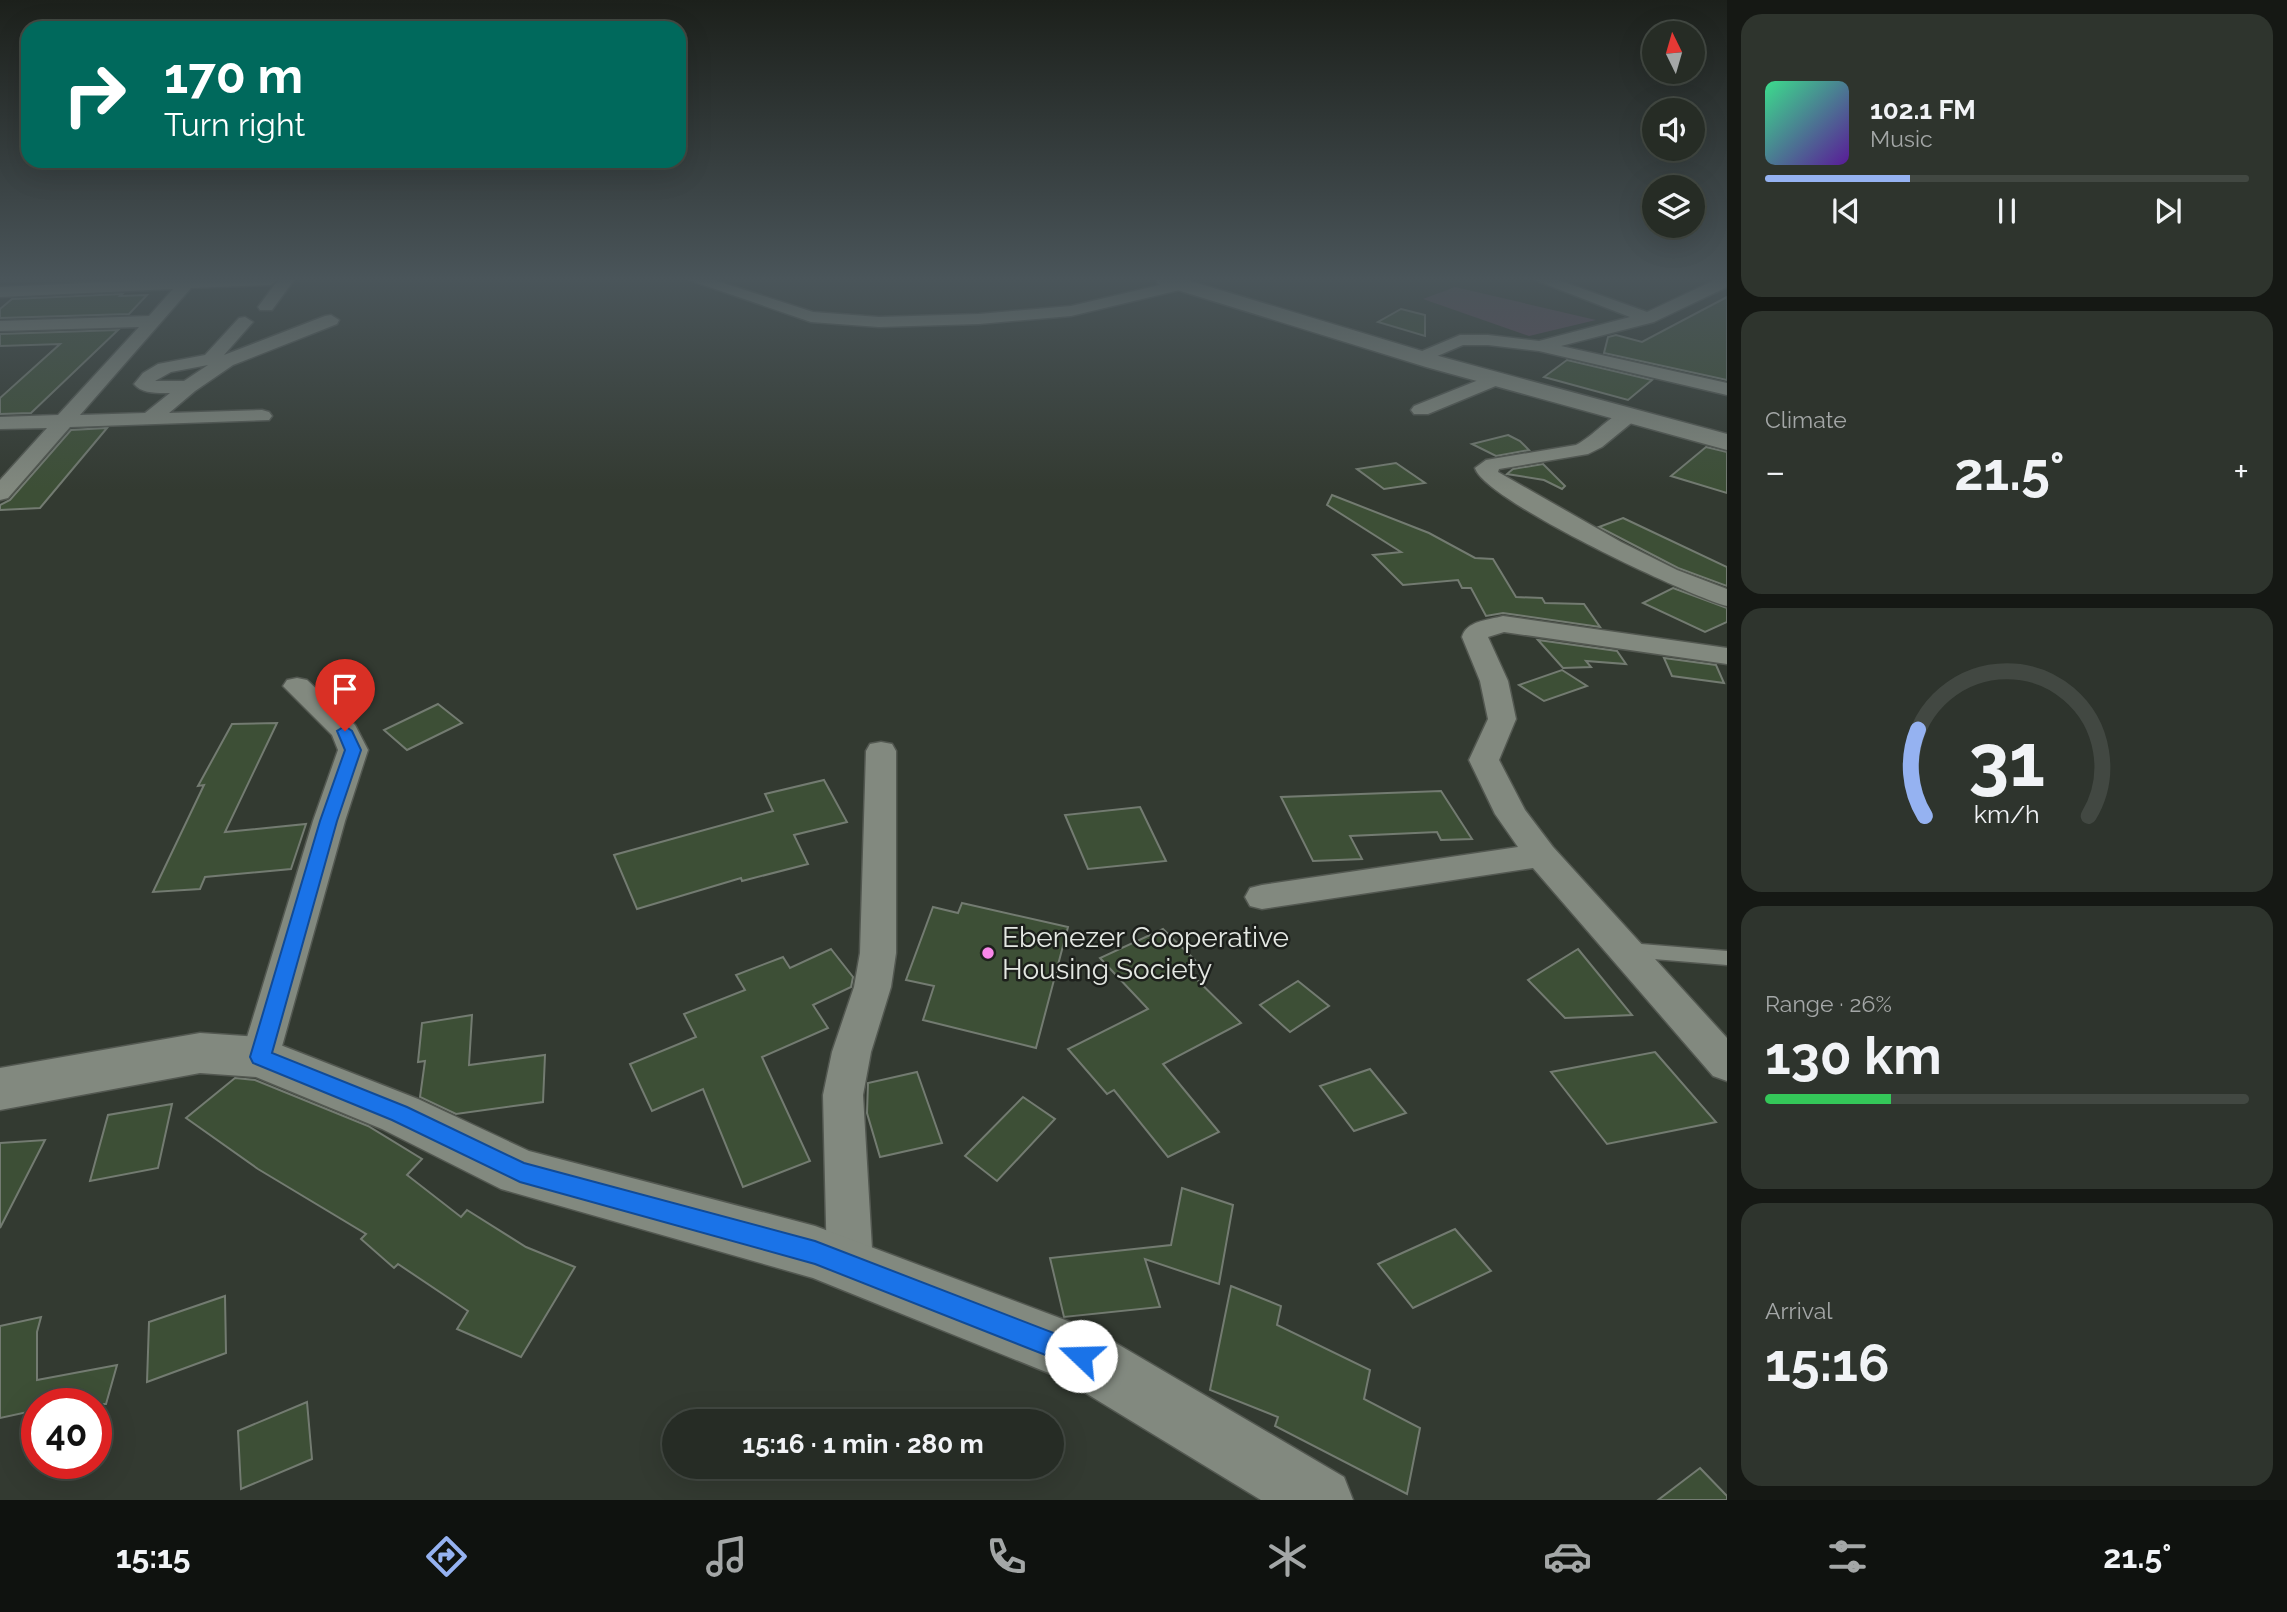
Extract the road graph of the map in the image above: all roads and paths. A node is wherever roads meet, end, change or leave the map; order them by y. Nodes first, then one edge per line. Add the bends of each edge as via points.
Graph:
1 (127, 350) edge
2 (226, 350) edge
3 (247, 350) edge
4 (1395, 350) edge
5 (1438, 350) edge
6 (1556, 350) edge
7 (1421, 358) junction
8 (219, 360) junction
9 (1496, 379) junction
10 (188, 387) junction
11 (1727, 389) edge
12 (1421, 410) dead end
13 (262, 416) dead end
14 (1628, 416) junction
15 (152, 417) junction
16 (63, 422) junction
17 (0, 423) edge
18 (1727, 442) edge
19 (0, 493) edge
20 (1727, 598) edge
21 (1727, 656) edge
22 (297, 686) dead end
23 (881, 751) dead end
24 (1541, 855) junction
25 (1262, 897) dead end
26 (1623, 950) junction
27 (1727, 958) edge
28 (260, 1057) junction
29 (1727, 1065) edge
30 (0, 1089) edge
31 (850, 1266) junction
32 (1321, 1500) edge

1 - 16 street
2 - 8 street
3 - 8 street
4 - 7 street
5 - 7 street
6 - 11 street
7 - 9 street
8 - 10 street
8 - 10 street via 158,369 143,384
9 - 12 street
9 - 14 street
10 - 15 street
13 - 15 street
14 - 18 street
14 - 20 street via 1581,450 1493,464 1486,468 1488,475 1620,552
15 - 16 street
16 - 17 street
16 - 19 street
21 - 24 street via 1503,624 1476,632 1502,719 1485,760 1511,814
22 - 28 street via 345,731 353,750
23 - 31 street via 878,956 844,1089
24 - 25 street
24 - 26 street
26 - 27 lane
26 - 29 street
28 - 30 street via 200,1053
28 - 31 street via 400,1114 520,1172 815,1252
31 - 32 street via 1081,1356

